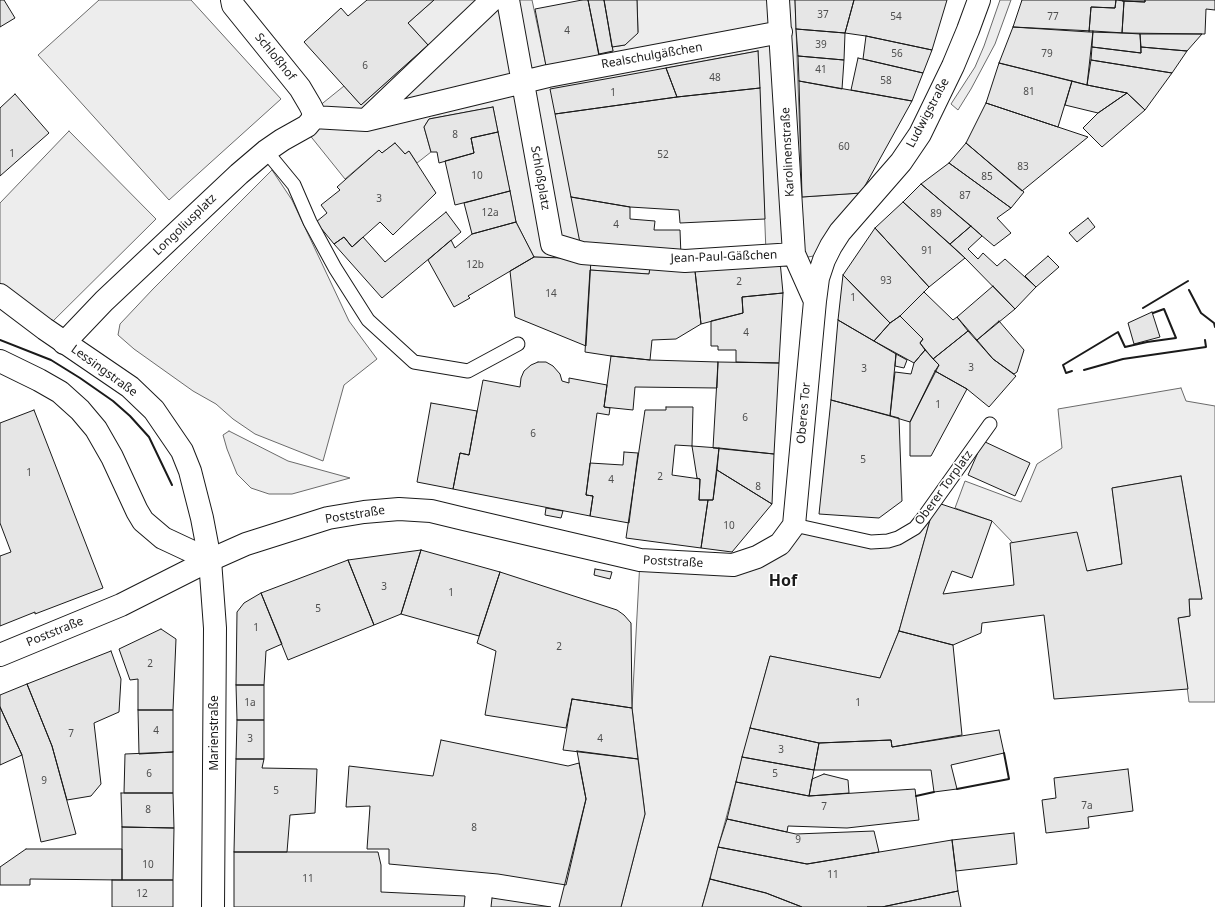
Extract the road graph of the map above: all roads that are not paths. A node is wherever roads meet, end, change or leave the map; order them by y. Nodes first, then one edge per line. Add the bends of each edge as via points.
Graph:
1 (232, 0) edge
2 (492, 0) edge
3 (508, 0) edge
4 (778, 0) edge
5 (979, 0) edge
6 (781, 32) junction
7 (523, 82) junction
8 (314, 117) junction
9 (366, 120) junction
10 (266, 151) junction
11 (840, 232) joint
12 (582, 253) joint
13 (794, 254) junction
14 (0, 295) edge
15 (815, 301) junction
16 (64, 343) junction
17 (518, 344) dead end
18 (0, 361) edge
19 (990, 424) dead end
20 (794, 525) junction
21 (210, 560) junction
22 (0, 655) edge
23 (213, 907) edge

1 - 8 street, Schloßhof via 300,88 310,104
2 - 9 street
3 - 7 street, Schloßplatz
4 - 6 street, Karolinenstraße
5 - 11 street, Ludwigstraße via 968,30 920,134 901,162
6 - 7 street, Realschulgäßchen
6 - 13 street, Karolinenstraße
7 - 9 street
7 - 12 street, Schloßplatz via 552,244
8 - 9 street
8 - 10 street, Longoliusplatz via 308,126
10 - 16 street, Longoliusplatz via 104,301
10 - 17 lane via 294,185 310,222 335,268 368,320 414,362 468,371
11 - 15 street, Oberes Tor via 824,260 818,278
12 - 13 street, Jean-Paul-Gäßchen via 685,261
13 - 15 street, Karolinenstraße
14 - 16 street, Lessingstraße
15 - 20 street, Oberes Tor
16 - 21 street, Lessingstraße via 130,387 154,410 170,433 190,471
18 - 21 street via 60,392 80,410 96,429 144,521 163,538
19 - 20 lane, Oberer Torplatz via 915,528 898,538 871,542
20 - 21 street, Poststraße via 780,544 757,557 733,565 640,560 464,518 399,509 328,518 246,544
21 - 22 street, Poststraße via 120,606
21 - 23 street, Marienstraße via 215,647

